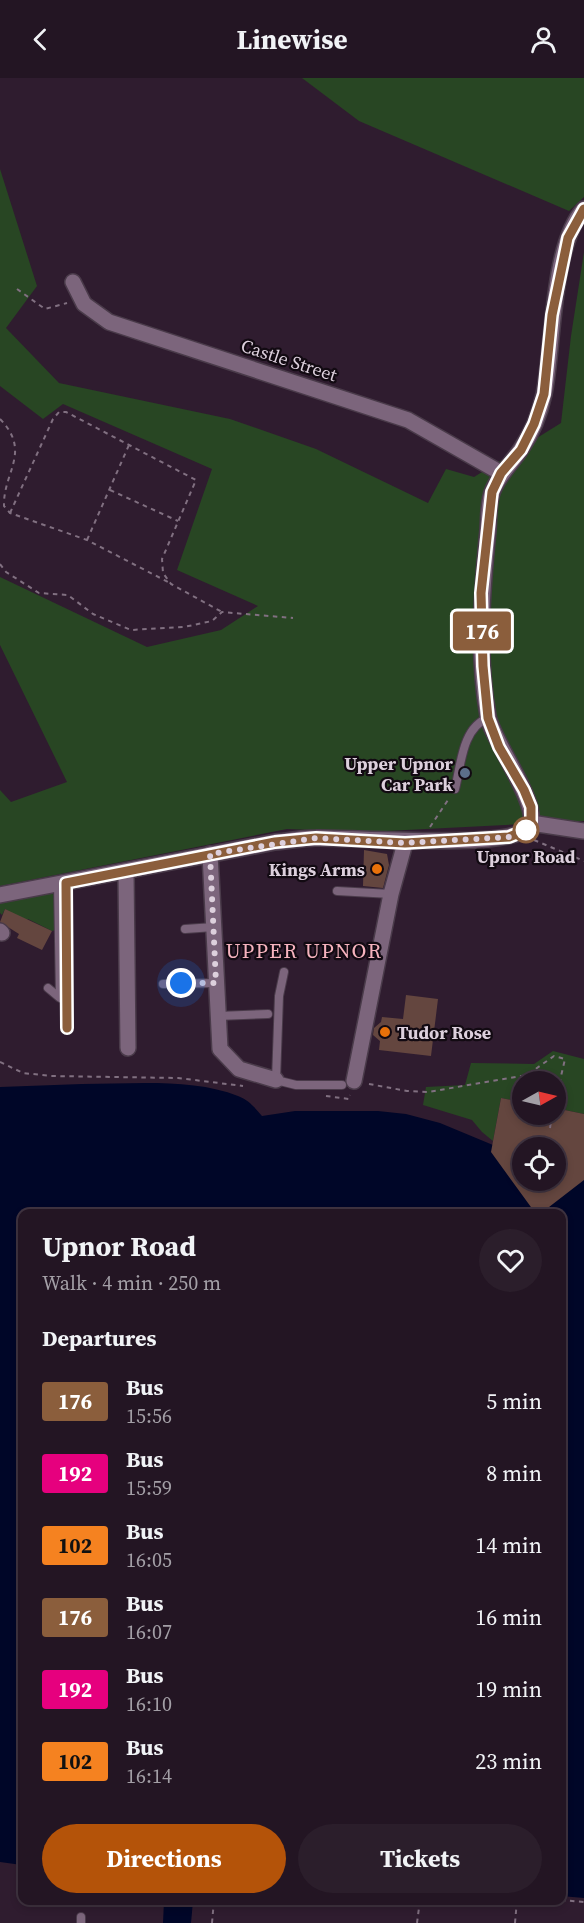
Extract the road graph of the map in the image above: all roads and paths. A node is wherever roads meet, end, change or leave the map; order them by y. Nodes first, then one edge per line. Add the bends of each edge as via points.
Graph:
1 (584, 209) edge
2 (73, 282) dead end
3 (17, 289) dead end
4 (81, 298) junction
5 (0, 419) edge
6 (129, 445) junction
7 (501, 473) junction
8 (109, 489) junction
9 (10, 513) junction
10 (178, 521) junction
11 (87, 540) junction
12 (0, 564) edge
13 (171, 584) junction
14 (222, 612) junction
15 (293, 618) dead end
16 (488, 718) junction
17 (455, 789) joint
18 (531, 823) junction
19 (584, 831) edge
20 (518, 834) junction
21 (412, 842) junction
22 (210, 854) junction
23 (584, 861) edge
24 (126, 873) junction
25 (62, 884) junction
26 (337, 891) dead end
27 (392, 894) junction
28 (0, 895) edge
29 (214, 927) junction
30 (185, 929) dead end
31 (284, 972) dead end
32 (216, 983) junction
33 (163, 984) dead end
34 (48, 988) dead end
35 (268, 1014) dead end
36 (218, 1016) junction
37 (67, 1028) dead end
38 (129, 1048) dead end
39 (0, 1062) edge
40 (533, 1071) edge
41 (562, 1071) edge
42 (512, 1078) edge
43 (276, 1080) junction
44 (348, 1083) junction
45 (247, 1086) dead end
46 (326, 1096) dead end
47 (550, 1125) edge
48 (550, 1128) dead end
49 (566, 1900) edge
50 (584, 1902) edge
51 (214, 1905) edge
52 (419, 1905) edge
53 (517, 1905) edge
54 (212, 1923) edge
55 (417, 1923) edge
56 (515, 1923) edge

1 - 7 street via 568,238 552,315 544,394 521,450
2 - 4 street, Castle Street
3 - 4 path via 45,309
4 - 7 street, Castle Street via 109,322 408,420
5 - 9 path via 16,449 4,497 4,506
6 - 8 path
6 - 9 path via 59,412
6 - 10 path via 196,480
7 - 16 street via 492,492 481,593
8 - 10 path
8 - 11 path
9 - 11 path
10 - 13 path via 162,559 163,573
11 - 13 path
12 - 14 path via 39,592 68,595 93,614 131,630 184,627 212,621
13 - 14 path
14 - 15 path
16 - 17 lane via 478,722 469,734
16 - 18 street via 531,807
17 - 21 path
18 - 19 street
18 - 20 street
20 - 21 street
20 - 23 path
21 - 22 street via 316,838
21 - 27 street
22 - 24 street
22 - 29 street
24 - 25 street
24 - 38 street
25 - 28 street
25 - 34 lane via 60,998
25 - 37 lane
26 - 27 lane
27 - 44 street
29 - 30 lane
29 - 32 street
31 - 43 lane via 279,996
32 - 33 lane
32 - 36 street
35 - 36 lane
36 - 43 street via 220,1049 239,1069
39 - 45 path via 32,1074 178,1078
40 - 41 path via 554,1056 565,1059
42 - 44 path via 428,1092
43 - 44 lane via 296,1084
44 - 46 path via 349,1099
47 - 48 path
49 - 50 path
51 - 54 path
52 - 55 path
53 - 56 path

